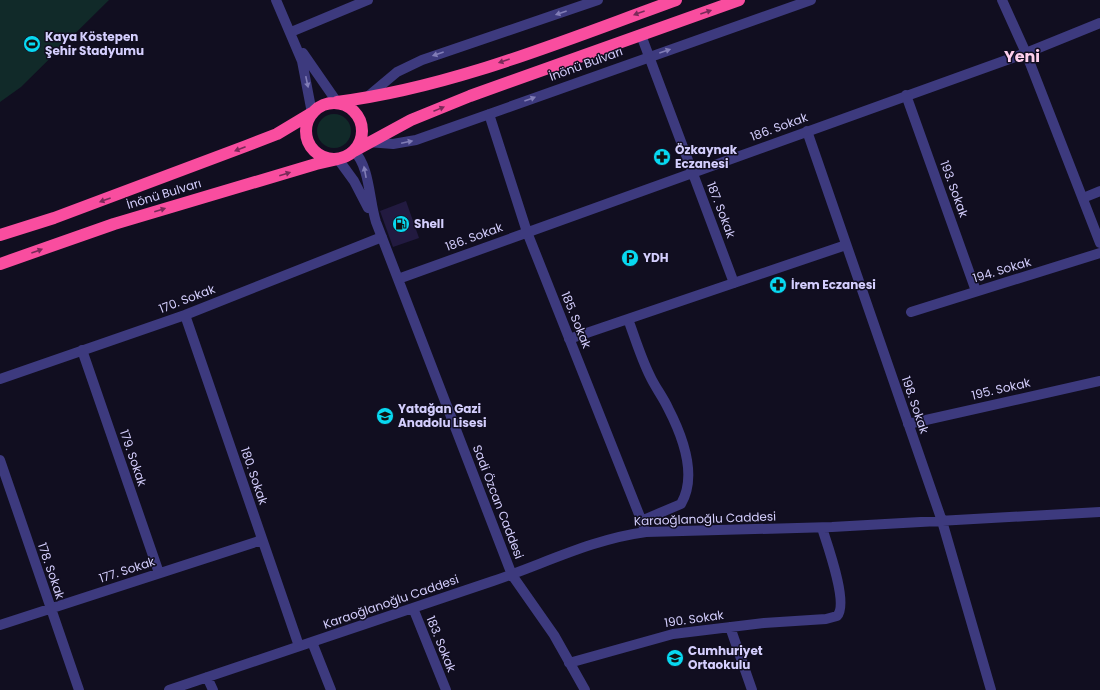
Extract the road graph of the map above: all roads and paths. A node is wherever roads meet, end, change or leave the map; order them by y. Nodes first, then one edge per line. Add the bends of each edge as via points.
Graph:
1 (276, 0) edge
2 (368, 0) edge
3 (598, 0) edge
4 (676, 0) edge
5 (739, 0) edge
6 (811, 0) edge
7 (1002, 0) edge
8 (1100, 23) edge
9 (291, 32) junction
10 (641, 35) junction
11 (1026, 53) junction
12 (649, 57) junction
13 (906, 95) junction
14 (365, 99) junction
15 (336, 102) junction
16 (312, 113) junction
17 (489, 114) junction
18 (807, 131) junction
19 (368, 142) junction
20 (354, 151) junction
21 (338, 159) junction
22 (692, 172) junction
23 (1100, 191) edge
24 (1083, 198) junction
25 (376, 222) junction
26 (527, 232) junction
27 (0, 235) edge
28 (382, 237) junction
29 (1100, 243) edge
30 (846, 245) junction
31 (1100, 253) edge
32 (0, 264) edge
33 (398, 279) junction
34 (734, 283) junction
35 (976, 291) junction
36 (911, 312) dead end
37 (185, 315) junction
38 (628, 319) junction
39 (569, 339) junction
40 (82, 350) junction
41 (0, 379) edge
42 (1100, 381) edge
43 (908, 424) junction
44 (0, 460) edge
45 (1100, 512) edge
46 (641, 521) junction
47 (942, 521) junction
48 (822, 528) junction
49 (646, 532) junction
50 (262, 540) junction
51 (158, 574) junction
52 (512, 574) junction
53 (413, 608) junction
54 (50, 609) junction
55 (0, 626) edge
56 (730, 627) junction
57 (312, 642) junction
58 (298, 646) junction
59 (569, 663) junction
60 (207, 677) junction
61 (79, 690) edge
62 (169, 690) edge
63 (213, 690) edge
64 (331, 690) edge
65 (446, 690) edge
66 (585, 690) edge
67 (752, 690) edge
68 (991, 690) edge

1 - 9 street
2 - 9 street
3 -> 14 street via 422,60 397,72
4 -> 14 highway via 450,79
10 -> 5 highway, İnönü Bulvarı
12 -> 6 street, İnönü Bulvarı
7 - 11 street
8 - 11 street, 186. Sokak
9 - 15 street
9 -> 16 street via 306,78
10 - 12 street, 187. Sokak
19 -> 10 highway, İnönü Bulvarı via 411,120 470,96
11 - 13 street, 186. Sokak
11 - 24 street
17 -> 12 street, İnönü Bulvarı
12 - 22 street, 187. Sokak
13 - 18 street, 186. Sokak
13 - 35 street, 193. Sokak
14 - 15 highway
15 - 16 highway via 319,106
15 - 20 highway via 353,110 362,125 360,143
16 - 21 highway via 306,128 309,145 321,156
16 -> 27 highway, İnönü Bulvarı via 277,134 54,218
19 -> 17 street, İnönü Bulvarı via 403,143
17 - 26 street, 185. Sokak
18 - 22 street, 186. Sokak
18 - 30 street, 198. Sokak
19 - 20 highway, İnönü Bulvarı
20 - 21 highway
25 -> 20 street, Sadi Özcan Caddesi via 371,209 364,168 360,156
21 - 25 street, Sadi Özcan Caddesi via 354,181
32 -> 21 highway, İnönü Bulvarı via 114,224
22 - 26 street, 186. Sokak
22 - 34 street, 187. Sokak
23 - 24 street
24 - 29 street
25 - 28 street, Sadi Özcan Caddesi
26 - 33 street, 186. Sokak
26 - 39 street, 185. Sokak
28 - 33 street, Sadi Özcan Caddesi
28 - 37 street, 170. Sokak
30 - 34 street
30 - 43 street, 198. Sokak
31 - 35 street, 194. Sokak
33 - 52 street, Sadi Özcan Caddesi
34 - 38 street
35 - 36 street, 194. Sokak
37 - 40 street, 170. Sokak
37 - 50 street, 180. Sokak
38 - 39 street
38 - 46 street via 650,378 680,435 689,476 687,491 681,504
39 - 46 street, 185. Sokak
40 - 41 street, 170. Sokak
40 - 51 street, 179. Sokak
42 - 43 street, 195. Sokak
43 - 47 street, 198. Sokak
44 - 54 street, 178. Sokak
45 - 47 street, Karaoğlanoğlu Caddesi
46 - 49 street, 185. Sokak
47 - 48 street, Karaoğlanoğlu Caddesi
47 - 68 street, 198. Sokak
48 - 49 street, Karaoğlanoğlu Caddesi
48 - 56 street, 190. Sokak via 841,601 839,614 826,619
49 - 52 street, Karaoğlanoğlu Caddesi via 602,541
50 - 51 street, 177. Sokak
50 - 58 street, 180. Sokak
51 - 54 street, 177. Sokak
52 - 53 street, Karaoğlanoğlu Caddesi
52 - 59 street, Sadi Özcan Caddesi via 554,635
53 - 57 street, Karaoğlanoğlu Caddesi
53 - 65 street, 183. Sokak
54 - 55 street, 177. Sokak
54 - 61 street, 178. Sokak
56 - 59 street, 190. Sokak via 672,634
56 - 67 street
57 - 58 street, Karaoğlanoğlu Caddesi
57 - 64 street
58 - 60 street, Karaoğlanoğlu Caddesi
59 - 66 street, Sadi Özcan Caddesi
60 - 62 street, Karaoğlanoğlu Caddesi
60 - 63 street

